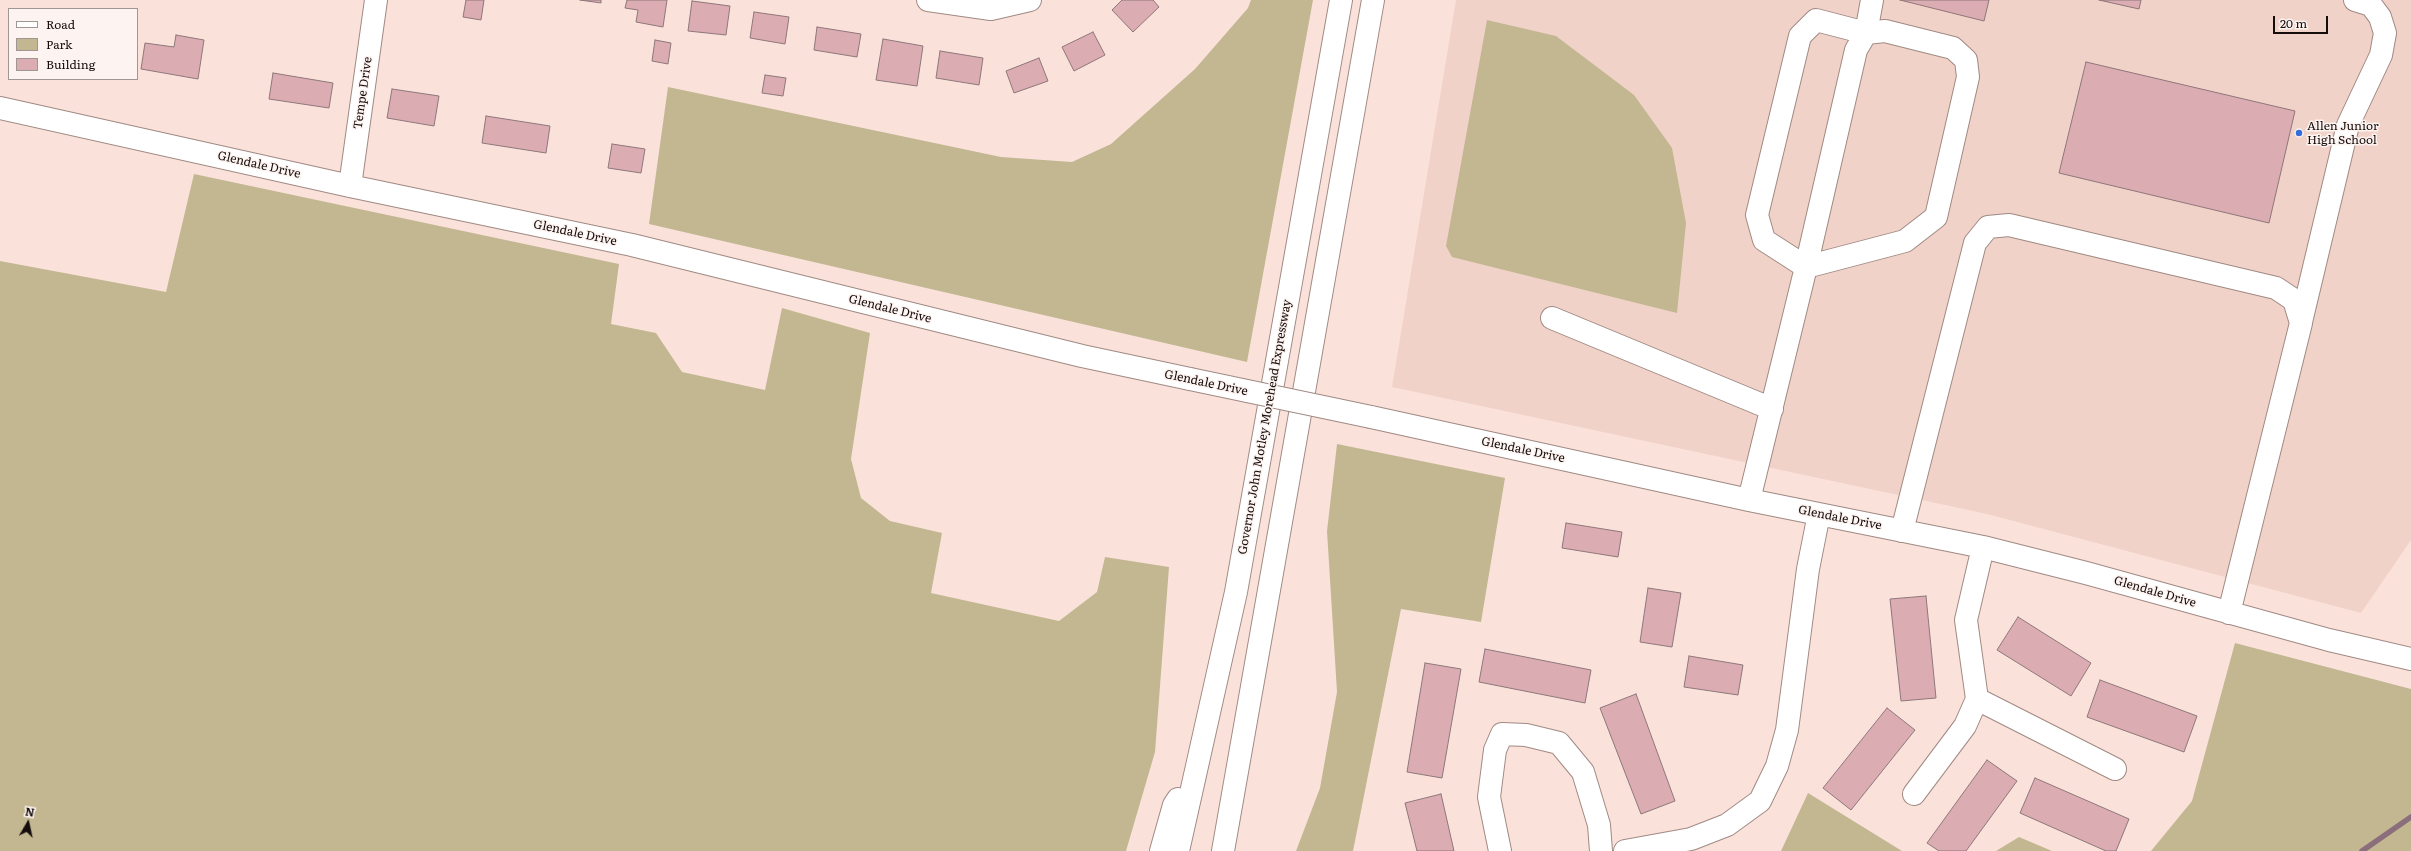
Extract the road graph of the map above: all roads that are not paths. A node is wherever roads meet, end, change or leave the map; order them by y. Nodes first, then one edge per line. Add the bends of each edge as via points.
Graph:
1 (376, 0) edge
2 (928, 0) edge
3 (1030, 0) edge
4 (1341, 0) edge
5 (1373, 0) edge
6 (1872, 0) edge
7 (2355, 0) edge
8 (1866, 33) junction
9 (0, 108) edge
10 (350, 186) junction
11 (1806, 267) junction
12 (1552, 318) dead end
13 (2301, 323) junction
14 (1772, 409) junction
15 (1749, 500) junction
16 (1819, 514) junction
17 (1902, 531) junction
18 (1983, 547) junction
19 (2229, 613) junction
20 (2411, 659) edge
21 (1977, 699) junction
22 (1198, 767) junction
23 (2115, 769) dead end
24 (1914, 794) dead end
25 (1161, 851) edge
26 (1178, 851) edge
27 (1224, 851) edge
28 (1500, 851) edge
29 (1601, 851) edge
30 (1625, 851) edge

1 - 10 main road, Tempe Drive
2 - 3 main road via 990,9
4 - 22 main road, Governor John Motley Morehead Expressway via 1236,592
5 - 27 main road
6 - 8 main road
7 - 13 main road via 2371,5 2380,17 2385,33 2381,54 2348,125
8 - 11 main road via 1856,50
8 - 11 main road via 1816,20 1800,36 1757,215 1764,240
8 - 11 main road via 1885,31 1953,48 1966,60 1968,77 1936,217 1905,241
9 - 10 main road, Glendale Drive
10 - 15 main road, Glendale Drive, bridge via 632,245 1074,354
11 - 14 main road
12 - 14 main road
13 - 17 main road via 2294,300 2276,288 2008,225 1988,227 1975,243
13 - 19 main road
14 - 15 main road
15 - 16 main road, Glendale Drive
16 - 17 main road, Glendale Drive
16 - 30 main road via 1808,569 1787,730 1777,766 1760,800 1727,825 1691,839
17 - 18 main road, Glendale Drive
18 - 19 main road, Glendale Drive
18 - 21 main road via 1966,620
19 - 20 main road, Glendale Drive
21 - 23 main road
21 - 24 main road via 1965,726
22 - 25 main road via 1174,805
22 - 26 main road, Governor John Motley Morehead Expressway
28 - 29 main road via 1489,797 1495,750 1502,734 1526,735 1559,743 1582,772 1599,825

